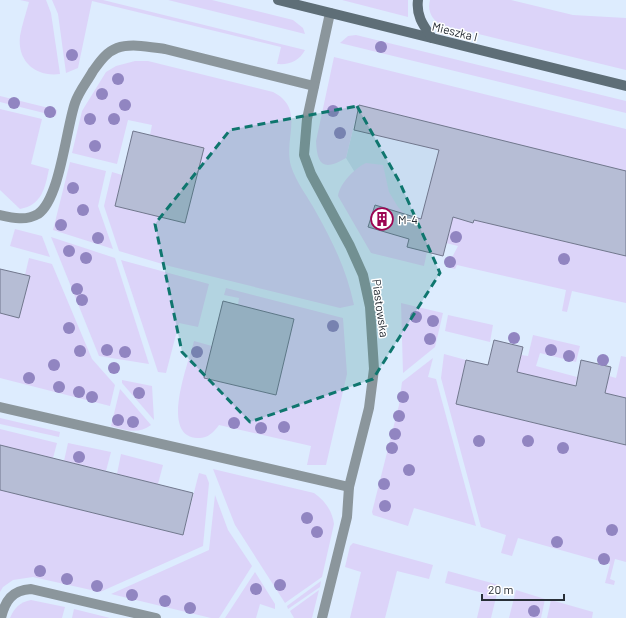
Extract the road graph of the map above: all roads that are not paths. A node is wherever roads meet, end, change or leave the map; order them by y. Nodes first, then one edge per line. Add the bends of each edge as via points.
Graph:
1 (278, 0) edge
2 (418, 0) edge
3 (330, 13) junction
4 (432, 38) junction
5 (314, 86) junction
6 (626, 86) edge
7 (0, 215) edge
8 (0, 408) edge
9 (349, 487) junction
10 (1, 618) edge
11 (156, 618) edge
12 (322, 618) edge

1 - 3 street, Mieszka I
2 - 4 street via 419,20
3 - 4 street, Mieszka I
3 - 5 street, Piastowska
4 - 6 street, Mieszka I
5 - 7 street via 147,46 117,48 110,51 97,66 76,101 53,192 45,207 32,217 22,219
5 - 9 street, Piastowska via 304,131 304,155 311,174 359,264 372,322 372,394
8 - 9 street
9 - 12 street, Piastowska via 347,518
10 - 11 street via 11,596 16,592 31,589

